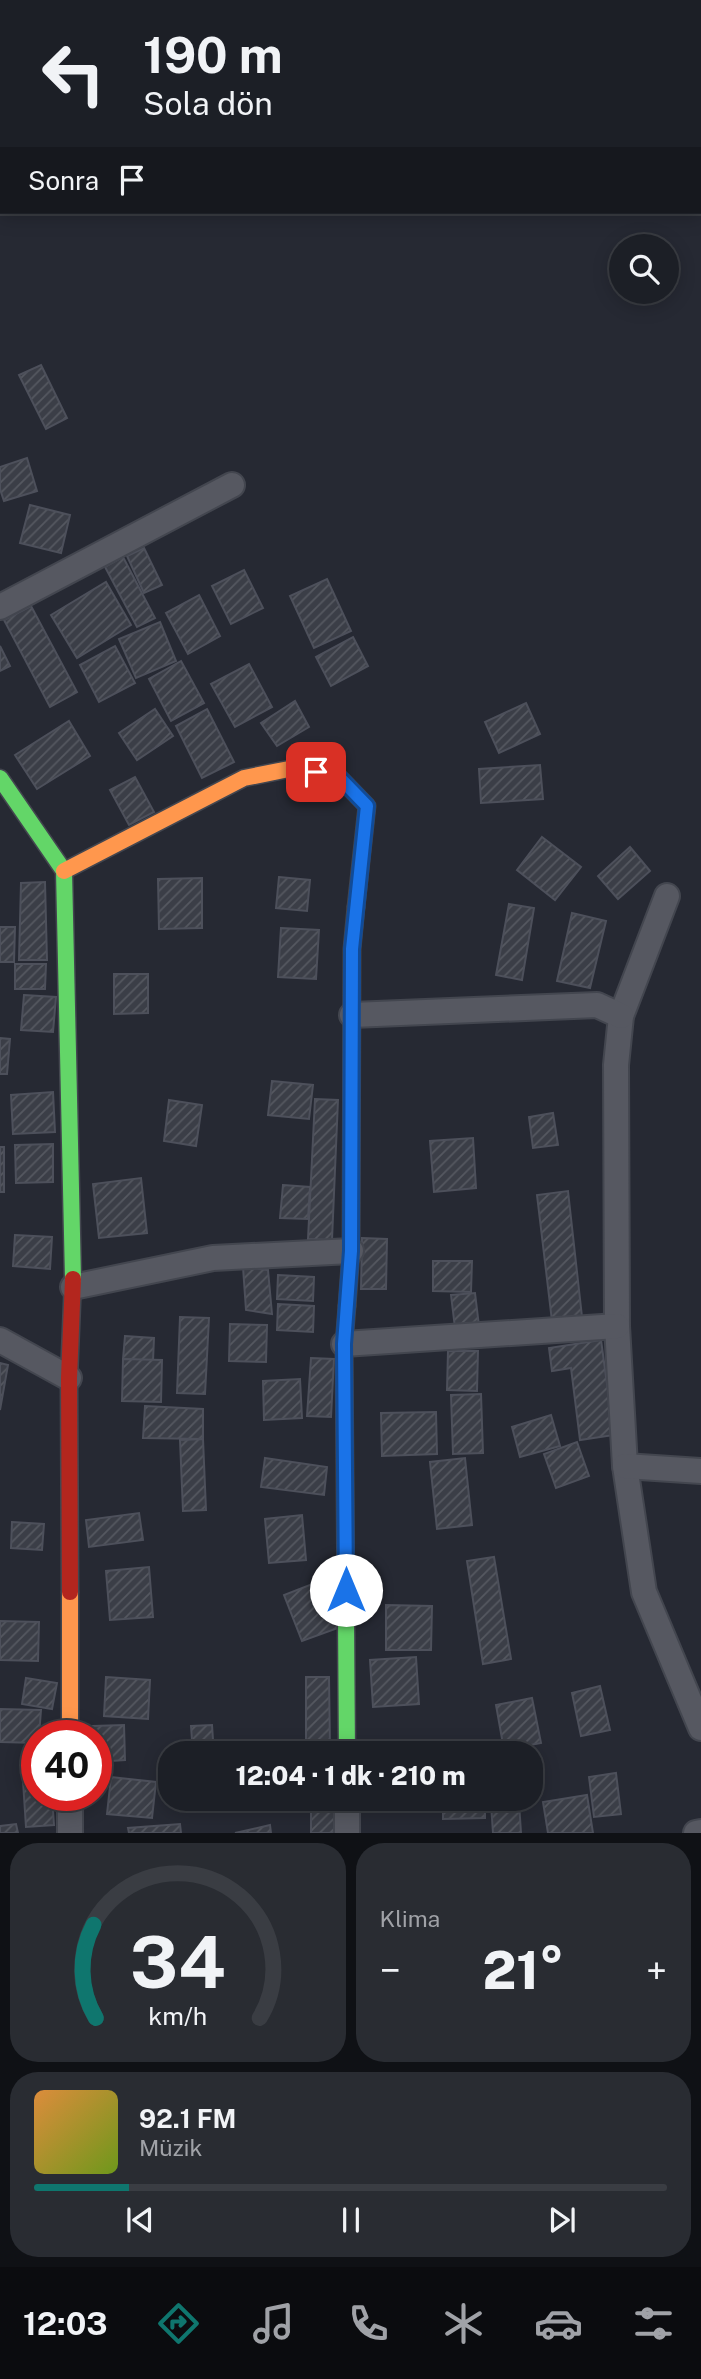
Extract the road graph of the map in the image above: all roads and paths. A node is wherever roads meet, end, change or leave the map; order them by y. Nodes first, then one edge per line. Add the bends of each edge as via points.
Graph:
1 (232, 485) dead end
2 (0, 607) edge
3 (0, 778) edge
4 (64, 871) junction
5 (667, 896) dead end
6 (352, 1015) junction
7 (621, 1016) junction
8 (351, 1251) junction
9 (73, 1287) junction
10 (617, 1326) junction
11 (0, 1340) edge
12 (344, 1344) junction
13 (69, 1378) junction
14 (625, 1466) junction
15 (701, 1471) edge
16 (70, 1720) edge
17 (701, 1728) edge
18 (347, 1741) edge
19 (70, 1811) edge
20 (347, 1811) edge
21 (70, 1833) edge
22 (347, 1833) edge

1 - 2 street
3 - 4 street
4 - 6 street via 244,778 294,768 338,776 367,806 352,949
4 - 9 street
5 - 7 street
6 - 7 street via 597,1004
6 - 8 street
7 - 10 street via 616,1065
8 - 9 street via 213,1258
8 - 12 street
9 - 13 street
10 - 12 street
10 - 14 street
11 - 13 street
12 - 18 street
13 - 16 street
14 - 15 street
14 - 17 street via 644,1592
19 - 21 street
20 - 22 street

